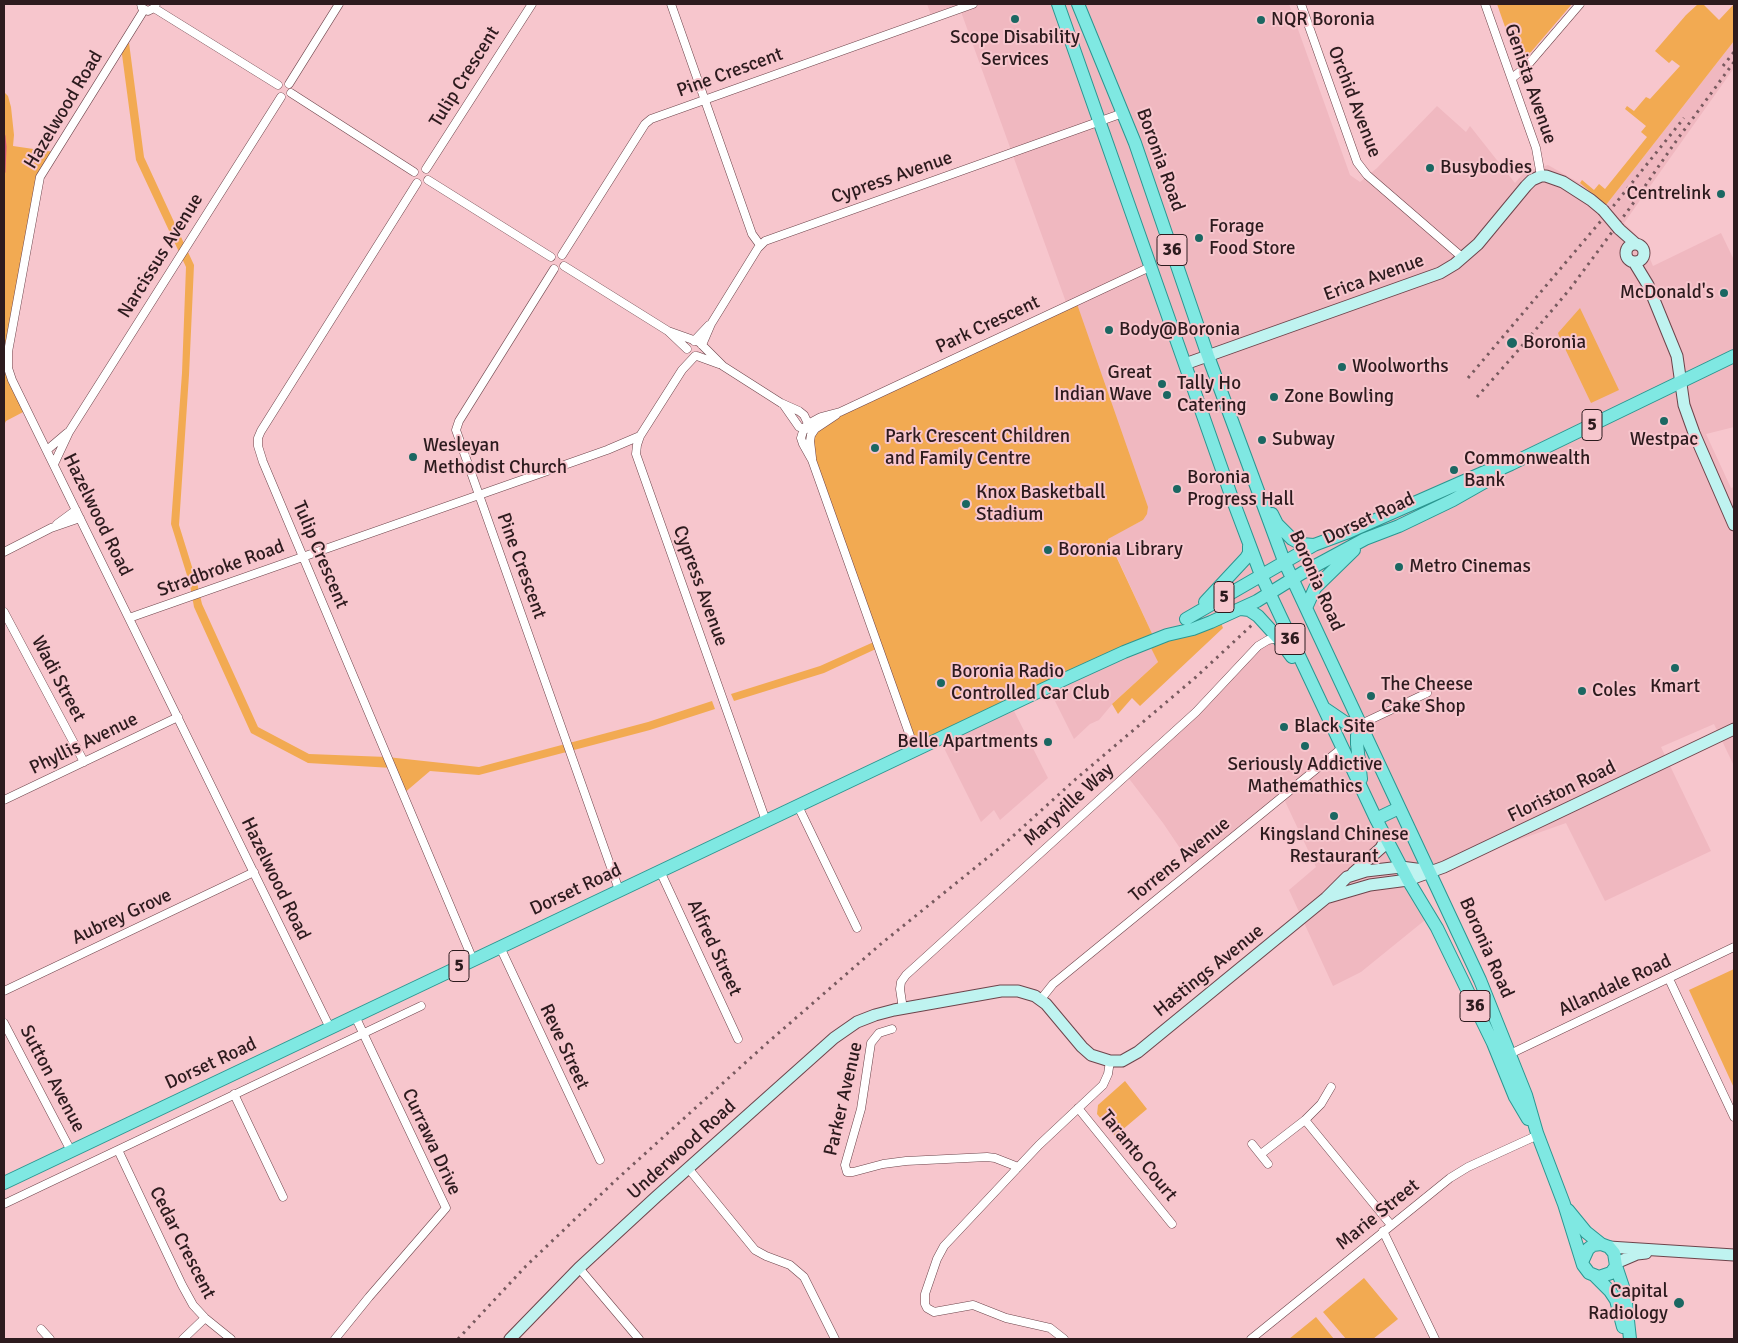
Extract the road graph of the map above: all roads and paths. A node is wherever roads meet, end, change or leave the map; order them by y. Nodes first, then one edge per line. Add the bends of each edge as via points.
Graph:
1 (339, 4) edge
2 (532, 4) edge
3 (671, 4) edge
4 (974, 4) edge
5 (1058, 4) edge
6 (1078, 4) edge
7 (1301, 4) edge
8 (1485, 4) edge
9 (1580, 4) edge
10 (155, 6) edge
11 (142, 7) edge
12 (1512, 78) junction
13 (289, 84) junction
14 (278, 86) junction
15 (291, 93) junction
16 (281, 97) junction
17 (705, 99) junction
18 (1123, 114) junction
19 (1100, 122) junction
20 (426, 169) junction
21 (414, 172) junction
22 (1541, 176) junction
23 (428, 180) junction
24 (417, 183) junction
25 (760, 245) junction
26 (562, 256) junction
27 (551, 257) junction
28 (1463, 258) junction
29 (564, 266) junction
30 (1150, 267) junction
31 (554, 269) junction
32 (711, 324) junction
33 (668, 331) junction
34 (693, 341) junction
35 (702, 346) junction
36 (692, 353) junction
37 (1208, 356) junction
38 (1734, 356) edge
39 (1185, 364) junction
40 (723, 366) junction
41 (1682, 382) junction
42 (840, 412) junction
43 (806, 426) junction
44 (69, 432) junction
45 (812, 432) junction
46 (640, 436) junction
47 (636, 445) junction
48 (47, 450) junction
49 (607, 450) junction
50 (812, 460) junction
51 (54, 464) junction
52 (1502, 468) junction
53 (1257, 489) junction
54 (479, 495) junction
55 (78, 514) junction
56 (1734, 524) edge
57 (1365, 539) junction
58 (1314, 545) junction
59 (1249, 546) junction
60 (4, 552) edge
61 (303, 557) junction
62 (1284, 561) junction
63 (1261, 575) junction
64 (1293, 580) junction
65 (1270, 594) junction
66 (1306, 608) junction
67 (1241, 609) junction
68 (4, 612) edge
69 (130, 618) junction
70 (1186, 619) junction
71 (1167, 635) junction
72 (1278, 638) junction
73 (1311, 684) junction
74 (1427, 693) dead end
75 (1322, 706) junction
76 (178, 717) junction
77 (1362, 724) junction
78 (1734, 729) edge
79 (1342, 748) junction
80 (915, 750) junction
81 (84, 762) junction
82 (1362, 791) junction
83 (4, 800) edge
84 (798, 806) junction
85 (1399, 808) junction
86 (1376, 819) junction
87 (766, 821) junction
88 (1386, 839) junction
89 (1401, 867) junction
90 (660, 871) junction
91 (1431, 871) junction
92 (254, 872) junction
93 (1348, 877) junction
94 (1408, 880) junction
95 (619, 890) junction
96 (1326, 898) junction
97 (857, 928) dead end
98 (500, 947) junction
99 (1734, 947) edge
100 (473, 960) junction
101 (1669, 979) junction
102 (4, 991) edge
103 (1041, 999) junction
104 (421, 1006) dead end
105 (898, 1009) junction
106 (355, 1016) junction
107 (4, 1023) edge
108 (330, 1028) junction
109 (892, 1029) dead end
110 (362, 1033) junction
111 (738, 1039) dead end
112 (1510, 1054) junction
113 (1110, 1061) junction
114 (1332, 1088) dead end
115 (234, 1094) junction
116 (1078, 1108) junction
117 (1734, 1117) edge
118 (1305, 1120) junction
119 (1538, 1134) junction
120 (1252, 1144) dead end
121 (118, 1150) junction
122 (71, 1151) junction
123 (1260, 1154) junction
124 (600, 1160) dead end
125 (1268, 1164) dead end
126 (1018, 1167) junction
127 (688, 1168) junction
128 (4, 1183) edge
129 (283, 1197) dead end
130 (4, 1204) edge
131 (1564, 1204) junction
132 (1172, 1224) dead end
133 (1391, 1225) junction
134 (1383, 1231) junction
135 (1605, 1245) junction
136 (1658, 1251) junction
137 (1734, 1255) edge
138 (1583, 1260) junction
139 (1616, 1264) junction
140 (579, 1268) junction
141 (1595, 1276) junction
142 (205, 1318) junction
143 (41, 1329) dead end
144 (50, 1339) edge
145 (183, 1339) edge
146 (232, 1339) edge
147 (335, 1339) edge
148 (510, 1339) edge
149 (639, 1339) edge
150 (835, 1339) edge
151 (1064, 1339) edge
152 (1252, 1339) edge
153 (1435, 1339) edge
154 (1628, 1339) edge

1 - 13 street
2 - 20 street, Tulip Crescent
3 - 17 street
4 - 17 street, Pine Crescent
5 - 19 main road, Boronia Road / 36
6 - 18 main road, Boronia Road / 36
7 - 28 street, Orchid Avenue via 1357,162
8 - 12 street, Genista Avenue
9 - 12 street via 1526,67
10 - 11 street via 148,11
10 - 14 street
11 - 48 street, Hazelwood Road via 47,163 38,185 7,362 12,380
12 - 22 street, Genista Avenue via 1536,148
13 - 14 street via 283,82
13 - 15 street
14 - 16 street via 276,91
15 - 16 street
15 - 21 street
16 - 44 street, Narcissus Avenue
17 - 25 street via 752,234
17 - 26 street, Pine Crescent via 647,122
18 - 19 street, Cypress Avenue
18 - 37 main road, Boronia Road / 36
19 - 25 street, Cypress Avenue
19 - 30 main road, Boronia Road / 36
20 - 21 street
20 - 23 street
21 - 24 street via 413,178
22 - 28 main road, Erica Avenue via 1526,186
22 - 41 main road, bridge via 1564,182 1603,210 1619,229 1624,242 1643,249 1638,260 1677,356
23 - 24 street via 423,184
23 - 27 street
24 - 61 street, Tulip Crescent via 258,438 260,456
25 - 32 street
26 - 27 street via 556,254
26 - 29 street
27 - 31 street via 550,264
28 - 37 main road, Erica Avenue via 1440,273
29 - 31 street via 560,270
29 - 33 street
30 - 39 main road, Boronia Road / 36
30 - 42 street, Park Crescent
31 - 54 street, Pine Crescent via 457,424 457,433
32 - 34 street
32 - 35 street
33 - 34 street
33 - 36 street
34 - 35 street
34 - 36 street via 688,345
35 - 36 street via 701,353
35 - 40 street
36 - 40 street
36 - 46 street
37 - 39 main road, Erica Avenue
37 - 53 main road, Boronia Road / 36
38 - 41 main road, Dorset Road / 5
39 - 59 main road, Boronia Road / 36
40 - 43 street via 804,415
41 - 52 main road, Dorset Road / 5
41 - 56 main road via 1684,405 1694,434
42 - 43 street, Park Crescent via 821,417
42 - 45 street, Park Crescent
43 - 45 street
43 - 50 street via 802,441
44 - 48 street, Narcissus Avenue
44 - 51 street, Narcissus Avenue
45 - 50 street
46 - 47 street
46 - 49 street, Stradbroke Road
47 - 49 street, Stradbroke Road
47 - 87 street, Cypress Avenue via 638,459
48 - 51 street, Hazelwood Road
49 - 54 street, Stradbroke Road
50 - 80 street
51 - 55 street, Hazelwood Road
52 - 57 main road, Dorset Road / 5 via 1490,479 1430,512
52 - 58 main road, Dorset Road / 5 via 1487,471
53 - 58 main road via 1285,532 1301,544
53 - 62 main road, Boronia Road / 36
54 - 61 street, Stradbroke Road
54 - 95 street, Pine Crescent
55 - 60 street
55 - 69 street, Hazelwood Road
57 - 64 main road, Dorset Road / 5
57 - 66 main road via 1315,588
58 - 62 main road, Dorset Road / 5
59 - 63 main road, Boronia Road / 36
59 - 70 main road, Dorset Road via 1249,553 1239,566
61 - 69 street, Stradbroke Road
61 - 100 street, Tulip Crescent
62 - 63 main road, Dorset Road / 5
62 - 64 main road, Boronia Road / 36
63 - 65 main road, Boronia Road / 36
63 - 70 main road, Dorset Road / 5
64 - 65 main road, Dorset Road / 5
64 - 66 main road, Boronia Road / 36
65 - 67 main road, Dorset Road / 5
65 - 73 main road, Boronia Road / 36
66 - 77 main road, Boronia Road / 36
67 - 71 main road, Dorset Road / 5 via 1193,629
67 - 72 main road, Boronia Road via 1258,616
68 - 81 street, Wadi Street
69 - 76 street, Hazelwood Road
70 - 71 main road, Dorset Road / 5
71 - 80 main road, Dorset Road / 5 via 1117,655
72 - 73 main road, Boronia Road
72 - 105 street, Maryville Way via 1268,640 1255,649 1184,723 906,975 901,982
73 - 75 main road, Boronia Road / 36
74 - 77 street
75 - 77 main road via 1346,724
75 - 79 main road, Boronia Road / 36
76 - 81 street, Phyllis Avenue
76 - 92 street, Hazelwood Road
77 - 82 main road via 1357,744
77 - 85 main road, Boronia Road / 36
78 - 91 main road, Floriston Road
79 - 82 main road, Boronia Road / 36
79 - 103 street, Torrens Avenue via 1053,984
80 - 84 main road, Dorset Road / 5
81 - 83 street, Phyllis Avenue
82 - 86 main road, Boronia Road / 36
84 - 87 main road, Dorset Road / 5
84 - 97 street
85 - 86 main road
85 - 91 main road, Boronia Road / 36
86 - 88 main road, Boronia Road / 36
87 - 90 main road, Dorset Road / 5
88 - 89 main road, Boronia Road / 36
88 - 93 main road via 1381,848
89 - 91 main road
89 - 93 main road, Hastings Avenue via 1366,871
89 - 94 main road, Boronia Road / 36
90 - 95 main road, Dorset Road / 5
90 - 111 street, Alfred Street
91 - 94 main road, Hastings Avenue
91 - 112 main road, Boronia Road / 36
92 - 102 street, Aubrey Grove
92 - 108 street, Hazelwood Road
93 - 96 main road, Hastings Avenue
94 - 96 main road, Hastings Avenue via 1370,885
94 - 119 main road, Boronia Road / 36 via 1437,928 1516,1098
95 - 98 main road, Dorset Road / 5
96 - 113 main road, Hastings Avenue via 1138,1052 1127,1059
98 - 100 main road, Dorset Road / 5
98 - 124 street, Reve Street
99 - 101 street, Allandale Road
100 - 106 main road, Dorset Road / 5
101 - 112 street, Allandale Road
101 - 117 street
103 - 105 main road via 1010,990
103 - 113 main road via 1087,1052
104 - 110 street
105 - 127 main road, Underwood Road via 864,1019 843,1031
106 - 108 main road, Dorset Road / 5
106 - 110 street, Currawa Drive
107 - 122 street, Sutton Avenue
108 - 122 main road, Dorset Road / 5
109 - 126 street, Parker Avenue via 879,1033 871,1043 861,1109 845,1165 847,1172 906,1161 987,1157
110 - 115 street
110 - 147 street, Currawa Drive via 446,1208
112 - 119 main road, Boronia Road / 36
113 - 116 street via 1105,1082
114 - 118 street
115 - 121 street
115 - 129 street
116 - 126 street
116 - 132 street, Taranto Court
118 - 123 street
118 - 133 street
119 - 131 main road, Boronia Road / 36
119 - 133 street, Marie Street via 1450,1178
120 - 123 street
121 - 130 street
121 - 142 street, Cedar Crescent via 182,1285
122 - 128 main road, Dorset Road / 5
123 - 125 street
126 - 151 street via 944,1246 926,1288 925,1304 934,1312 973,1305 1014,1320 1050,1328
127 - 140 main road, Underwood Road
127 - 150 street via 755,1250 790,1265 804,1277
131 - 135 main road, Boronia Road / 36 via 1586,1232
131 - 138 main road, Boronia Road / 36
133 - 134 street, Marie Street
134 - 152 street, Marie Street
134 - 153 street
135 - 136 main road
135 - 138 main road via 1592,1245
135 - 139 main road, 36 via 1614,1253
136 - 137 main road
136 - 139 main road via 1637,1254
138 - 141 main road, 36 via 1586,1270
139 - 141 main road via 1608,1275
139 - 154 main road, 36 via 1625,1293
140 - 148 main road, Underwood Road
140 - 149 street
141 - 154 main road, 36 via 1616,1300
142 - 145 street
142 - 146 street, Cedar Crescent
143 - 144 street

